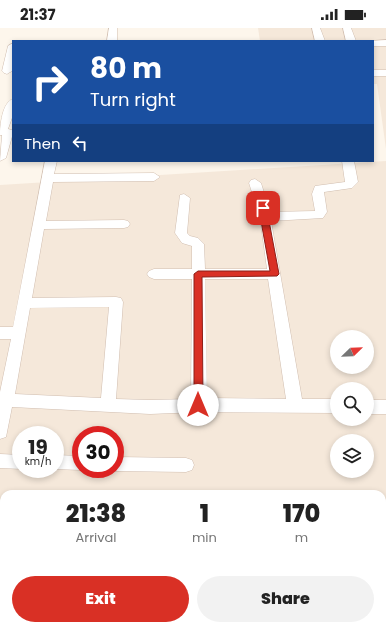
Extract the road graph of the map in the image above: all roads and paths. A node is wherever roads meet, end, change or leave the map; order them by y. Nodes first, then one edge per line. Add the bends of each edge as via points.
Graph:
1 (113, 28) edge
2 (316, 28) edge
3 (347, 28) edge
4 (112, 40) edge
5 (320, 40) edge
6 (351, 40) edge
7 (374, 43) edge
8 (386, 43) edge
9 (12, 53) edge
10 (10, 66) edge
11 (386, 73) edge
12 (374, 74) edge
13 (12, 106) edge
14 (5, 132) edge
15 (0, 158) edge
16 (51, 162) edge
17 (348, 162) edge
18 (154, 177) dead end
19 (48, 178) junction
20 (255, 183) dead end
21 (184, 198) dead end
22 (266, 217) junction
23 (124, 224) dead end
24 (40, 225) junction
25 (154, 274) dead end
26 (198, 274) junction
27 (274, 274) junction
28 (24, 303) junction
29 (0, 333) edge
30 (18, 333) junction
31 (7, 400) junction
32 (108, 405) junction
33 (198, 405) junction
34 (295, 405) junction
35 (330, 406) edge
36 (374, 407) edge
37 (386, 407) edge
38 (0, 432) edge
39 (0, 461) edge
40 (12, 462) edge
41 (124, 464) edge
42 (186, 465) dead end

1 - 4 street
2 - 5 street
3 - 6 street
7 - 8 street
9 - 10 street
11 - 12 street
13 - 14 street
14 - 15 street
16 - 19 street
17 - 22 street via 352,182 319,189 319,215
18 - 19 street
19 - 24 street
20 - 22 street
21 - 26 street via 181,233 186,240 198,244
22 - 27 street
23 - 24 street
24 - 28 street
25 - 26 street
26 - 27 street
26 - 33 street
27 - 34 street
28 - 30 street
28 - 32 street via 116,302
29 - 30 street
30 - 31 street
31 - 32 street
31 - 38 street
32 - 33 street
33 - 34 street
34 - 35 street
36 - 37 street
39 - 40 street
41 - 42 street

